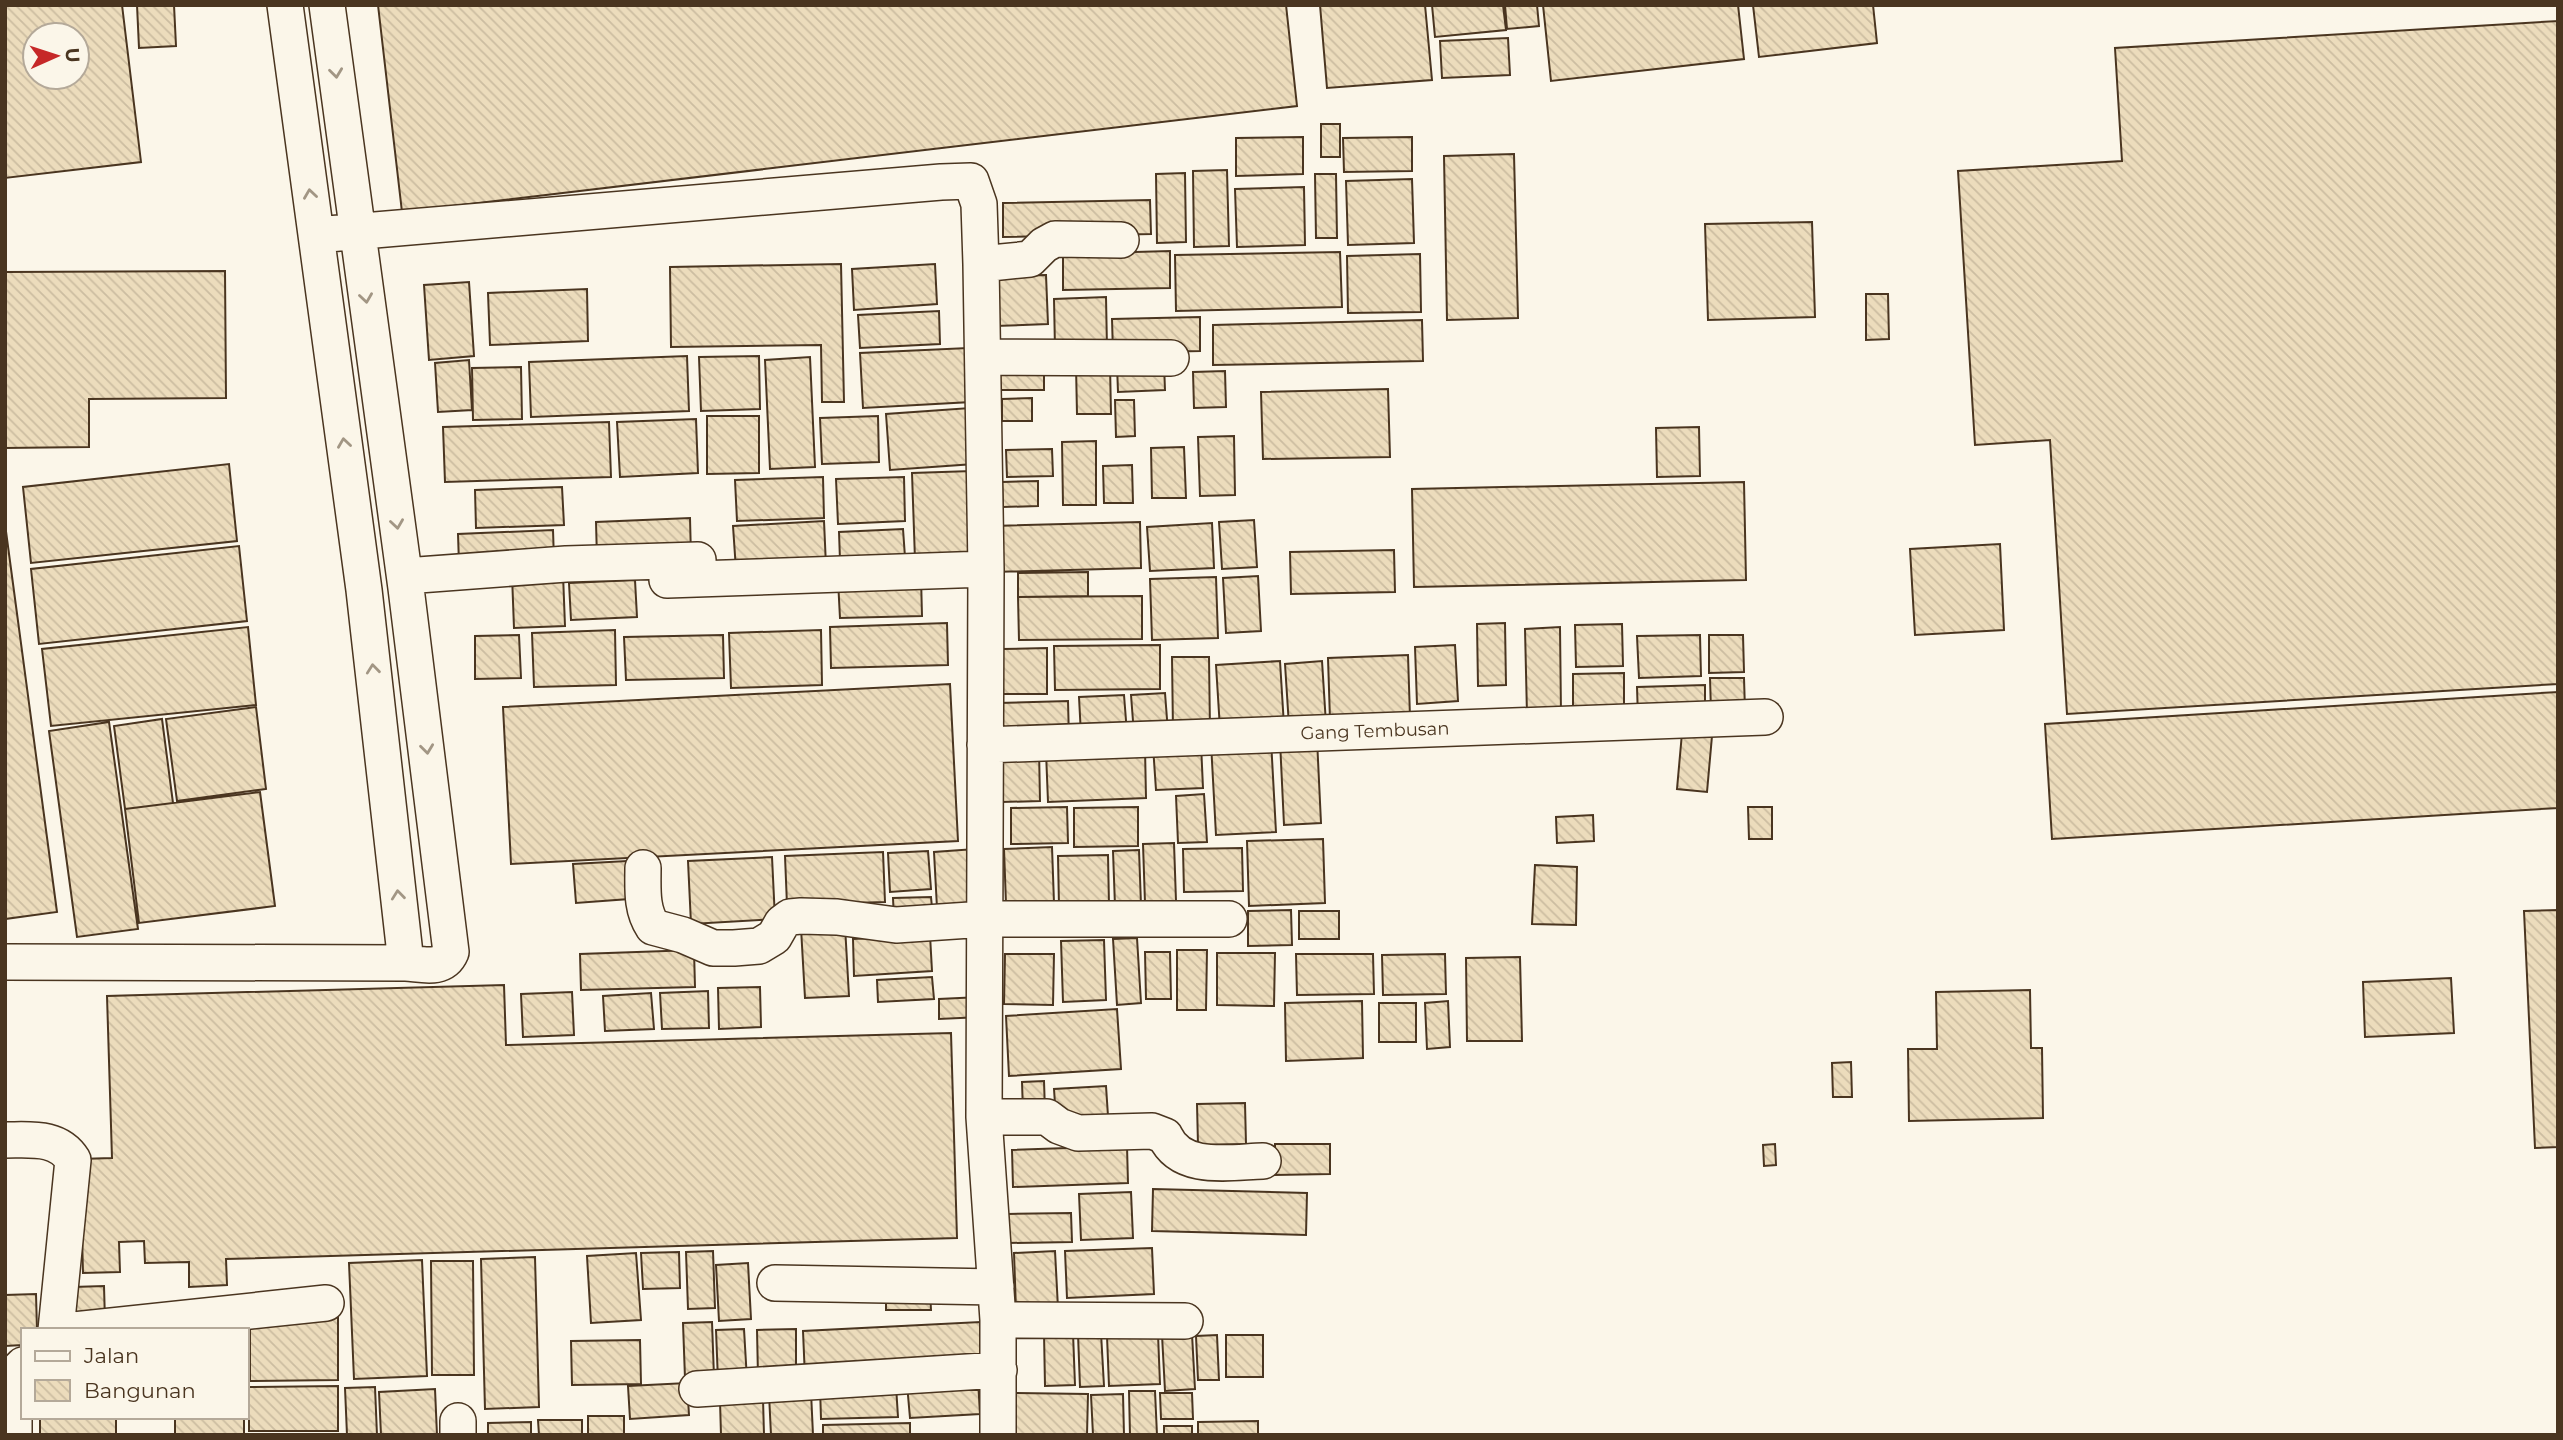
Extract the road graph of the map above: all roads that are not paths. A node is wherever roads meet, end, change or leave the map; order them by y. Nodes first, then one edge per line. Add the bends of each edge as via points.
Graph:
1 (285, 5) edge
2 (327, 5) edge
3 (357, 232) junction
4 (316, 235) junction
5 (1121, 240) dead end
6 (981, 264) junction
7 (983, 357) junction
8 (1171, 358) dead end
9 (719, 559) dead end
10 (986, 569) junction
11 (667, 580) dead end
12 (405, 582) junction
13 (364, 590) junction
14 (1765, 716) dead end
15 (985, 745) junction
16 (643, 868) dead end
17 (985, 919) junction
18 (1229, 919) dead end
19 (5, 962) edge
20 (406, 963) junction
21 (984, 1117) junction
22 (5, 1140) edge
23 (1264, 1161) dead end
24 (775, 1283) dead end
25 (326, 1303) dead end
26 (997, 1303) junction
27 (1185, 1321) dead end
28 (56, 1328) edge
29 (93, 1328) edge
30 (14, 1370) edge
31 (999, 1370) junction
32 (697, 1389) dead end
33 (14, 1435) edge
34 (998, 1435) edge

4 -> 1 street
2 -> 3 street
3 - 4 street
3 - 6 street via 971,181 979,204
3 -> 12 street
13 -> 4 street
5 - 6 street via 1055,239 1030,259
6 - 7 street
7 - 8 street
7 - 10 street
9 - 12 street via 566,564
10 - 11 street
10 - 15 street
12 - 13 street
12 -> 20 street via 452,946 442,964
20 -> 13 street
14 - 15 street, Gang Tembusan
15 - 17 street
16 - 17 street via 643,901 653,927 713,948 759,946 774,937 790,917 837,916 896,925
17 - 18 street
17 - 21 street
19 - 20 street
21 - 23 street via 1047,1117 1078,1133 1152,1131 1165,1136 1180,1156 1201,1162
21 - 26 street
22 - 28 street via 47,1140 66,1149 73,1160
24 - 26 street
25 - 29 street
26 - 27 street
26 - 31 street
30 - 33 street
31 - 32 street
31 - 34 street

